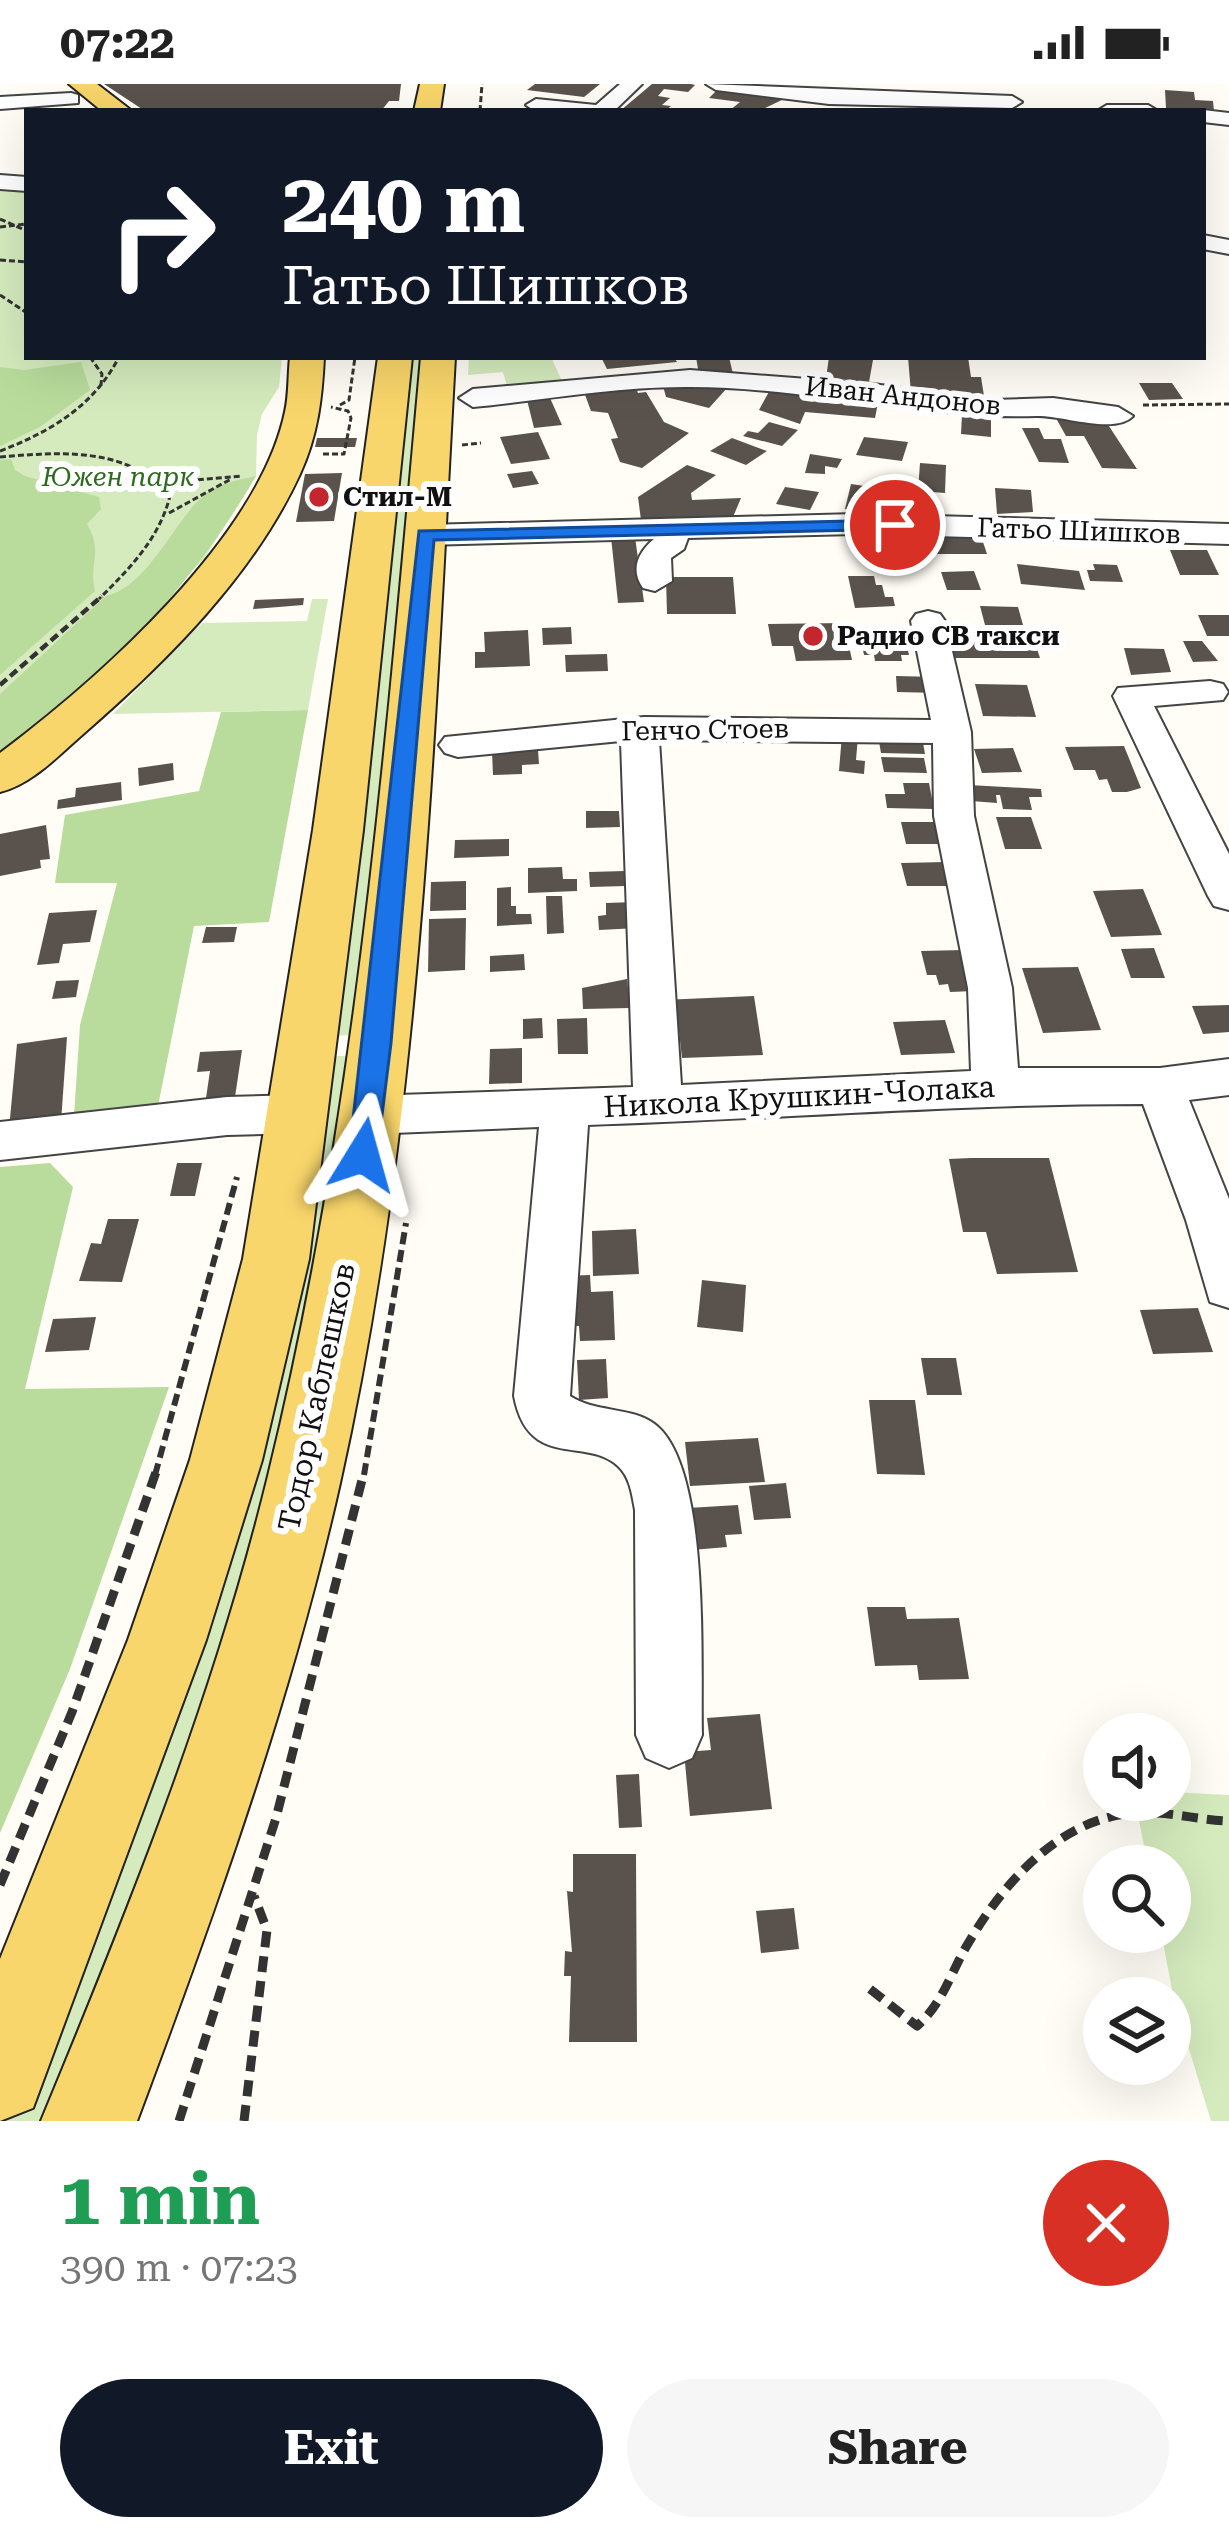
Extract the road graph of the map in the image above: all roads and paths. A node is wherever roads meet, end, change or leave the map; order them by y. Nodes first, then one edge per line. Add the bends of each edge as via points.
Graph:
1 (51, 84) edge
2 (632, 84) edge
3 (716, 84) edge
4 (842, 84) edge
5 (812, 95) junction
6 (80, 98) edge
7 (1012, 102) dead end
8 (0, 103) edge
9 (536, 105) dead end
10 (110, 108) edge
11 (567, 108) edge
12 (602, 108) edge
13 (784, 108) edge
14 (2, 218) edge
15 (24, 223) edge
16 (14, 225) junction
17 (0, 227) edge
18 (24, 230) edge
19 (92, 360) edge
20 (117, 360) edge
21 (307, 360) edge
22 (356, 360) edge
23 (438, 360) edge
24 (567, 360) edge
25 (883, 363) dead end
26 (753, 369) edge
27 (372, 384) edge
28 (100, 388) junction
29 (580, 388) junction
30 (873, 393) junction
31 (349, 398) edge
32 (473, 398) dead end
33 (1229, 404) edge
34 (1118, 416) joint
35 (0, 454) edge
36 (162, 483) junction
37 (169, 513) junction
38 (670, 527) junction
39 (572, 530) junction
40 (1229, 534) edge
41 (425, 535) junction
42 (577, 569) dead end
43 (655, 580) dead end
44 (928, 621) dead end
45 (0, 685) edge
46 (1210, 692) dead end
47 (644, 728) junction
48 (952, 732) junction
49 (458, 746) dead end
50 (0, 776) edge
51 (1229, 896) edge
52 (1229, 1077) edge
53 (996, 1086) junction
54 (1160, 1086) junction
55 (658, 1104) junction
56 (565, 1109) junction
57 (334, 1114) junction
58 (0, 1141) edge
59 (239, 1170) dead end
60 (1229, 1286) edge
61 (669, 1736) dead end
62 (1229, 1821) edge
63 (0, 1885) edge
64 (254, 1895) dead end
65 (870, 1989) dead end
66 (0, 2075) edge
67 (89, 2121) edge
68 (244, 2121) edge

1 - 6 street
2 - 12 street
3 - 5 street
4 - 5 street
5 - 7 street
5 - 13 street
6 - 8 street
6 - 10 main road
9 - 11 street
14 - 16 path
15 - 16 path
16 - 17 path
16 - 18 path
19 - 28 path
20 - 28 path
21 - 50 main road via 308,391 288,455 244,533 146,652
22 - 31 path
23 - 41 main road, Тодор Каблешков
24 - 29 street
25 - 30 street
26 - 29 street, Иван Андонов
26 - 30 street, Иван Андонов
27 - 57 main road, Тодор Каблешков via 338,830
28 - 35 path
29 - 32 street, Иван Андонов
30 - 34 street, Иван Андонов
33 - 34 path via 1119,406
35 - 36 path via 100,459
36 - 37 path
36 - 37 path via 234,477
37 - 45 path via 134,562
38 - 39 street, Гатьо Шишков
38 - 40 street, Гатьо Шишков
38 - 43 street via 672,542 652,560
39 - 41 street, Гатьо Шишков
39 - 42 street
41 - 57 main road, Тодор Каблешков
44 - 48 street
46 - 51 street via 1131,696
47 - 48 street, Генчо Стоев
47 - 49 street, Генчо Стоев
47 - 55 street
48 - 53 street via 954,816 990,988
52 - 54 street, Никола Крушкин-Чолака
53 - 54 street, Никола Крушкин-Чолака
53 - 55 street, Никола Крушкин-Чолака
54 - 60 street
55 - 56 street, Никола Крушкин-Чолака
56 - 57 street, Никола Крушкин-Чолака
56 - 61 street via 542,1396 545,1411 564,1424 634,1441 658,1475
57 - 58 street, Никола Крушкин-Чолака via 239,1115
57 - 66 main road, Тодор Каблешков via 276,1259 226,1460 146,1700
57 - 67 main road, Тодор Каблешков via 324,1388 296,1510 198,1825
59 - 63 path via 133,1555
62 - 65 path via 1130,1813 1091,1823 1016,1876 933,2013 917,2026
64 - 68 path via 267,1930

